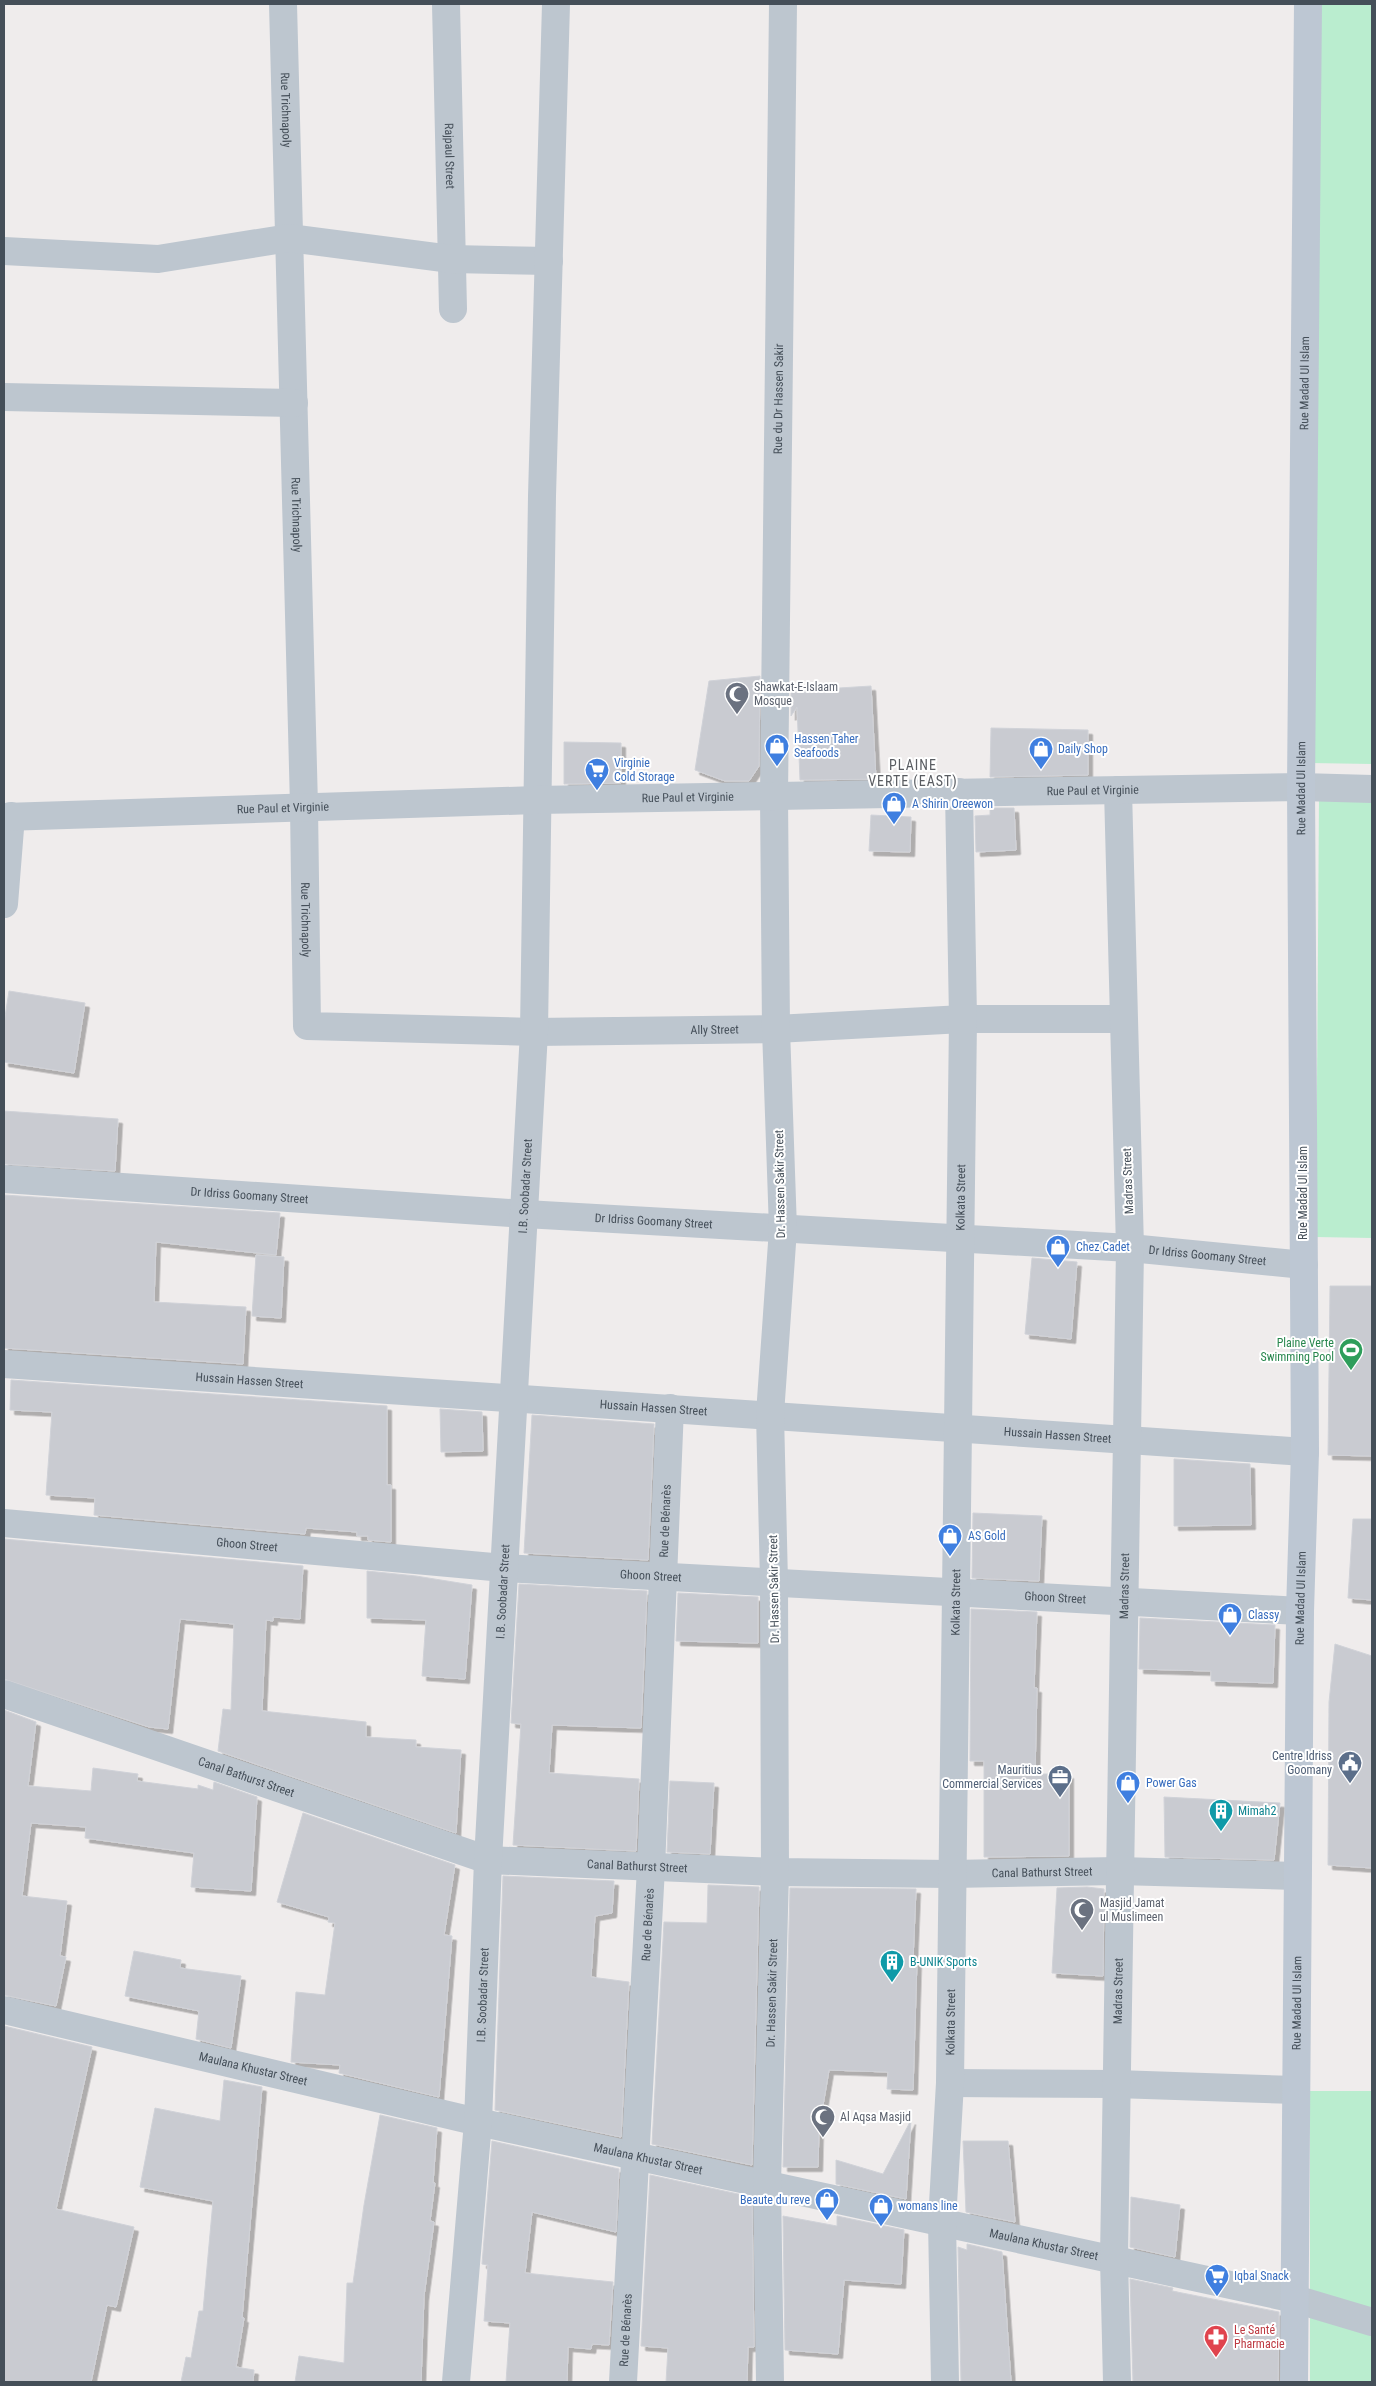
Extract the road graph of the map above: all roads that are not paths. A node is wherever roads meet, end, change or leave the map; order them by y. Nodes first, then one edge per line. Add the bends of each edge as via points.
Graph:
1 (283, 4) edge
2 (446, 4) edge
3 (556, 4) edge
4 (783, 4) edge
5 (1308, 4) edge
6 (289, 238) junction
7 (4, 251) edge
8 (451, 259) junction
9 (549, 261) junction
10 (453, 309) dead end
11 (4, 397) edge
12 (294, 403) junction
13 (1302, 787) junction
14 (1372, 789) edge
15 (1118, 790) junction
16 (960, 792) junction
17 (774, 796) junction
18 (536, 800) junction
19 (304, 806) junction
20 (7, 816) edge
21 (4, 904) edge
22 (963, 1019) junction
23 (1123, 1019) junction
24 (307, 1026) joint
25 (776, 1029) junction
26 (534, 1032) junction
27 (4, 1179) edge
28 (525, 1214) junction
29 (783, 1229) junction
30 (961, 1238) junction
31 (1130, 1248) junction
32 (1304, 1265) junction
33 (4, 1364) edge
34 (514, 1397) junction
35 (670, 1408) junction
36 (770, 1414) junction
37 (957, 1428) junction
38 (1129, 1439) junction
39 (1305, 1452) junction
40 (4, 1523) edge
41 (504, 1568) junction
42 (664, 1578) junction
43 (774, 1582) junction
44 (957, 1593) junction
45 (1125, 1602) junction
46 (1300, 1611) junction
47 (4, 1694) edge
48 (488, 1860) junction
49 (651, 1868) junction
50 (1119, 1871) junction
51 (775, 1872) junction
52 (951, 1874) junction
53 (1298, 1876) junction
54 (4, 2010) edge
55 (950, 2083) junction
56 (1116, 2084) junction
57 (1296, 2090) junction
58 (478, 2122) junction
59 (637, 2156) junction
60 (767, 2184) junction
61 (942, 2221) junction
62 (1114, 2258) junction
63 (1295, 2299) junction
64 (1372, 2322) edge
65 (456, 2382) edge
66 (623, 2382) edge
67 (770, 2382) edge
68 (946, 2382) edge
69 (1117, 2382) edge
70 (1294, 2382) edge

1 - 6 street, Rue Trichnapoly
2 - 8 street, Rajpaul Street
3 - 9 street, I.B. Soobadar Street
4 - 17 street, Rue du Dr Hassen Sakir
5 - 13 main road, Rue Madad Ul Islam
6 - 7 street via 158,259
6 - 8 street
6 - 12 street, Rue Trichnapoly
8 - 9 street
8 - 10 street, Rajpaul Street
9 - 18 street, I.B. Soobadar Street
11 - 12 street
12 - 19 street, Rue Trichnapoly
13 - 14 street, Rue Paul et Virginie
13 - 15 street, Rue Paul et Virginie
13 - 32 main road, Rue Madad Ul Islam
15 - 16 street, Rue Paul et Virginie
15 - 23 street, Madras Street
16 - 17 street, Rue Paul et Virginie
16 - 22 street, Kolkata Street
17 - 18 street, Rue Paul et Virginie
17 - 25 street, Dr. Hassen Sakir Street
18 - 19 street, Rue Paul et Virginie
18 - 26 street, I.B. Soobadar Street
19 - 20 street, Rue Paul et Virginie
19 - 24 street, Rue Trichnapoly
20 - 21 street
22 - 23 street, Ally Street
22 - 25 street, Ally Street
22 - 30 street, Kolkata Street
23 - 31 street, Madras Street
24 - 26 street, Ally Street
25 - 26 street, Ally Street
25 - 29 street, Dr. Hassen Sakir Street
26 - 28 street, I.B. Soobadar Street
27 - 28 street, Dr Idriss Goomany Street
28 - 29 street, Dr Idriss Goomany Street
28 - 34 street, I.B. Soobadar Street
29 - 30 street, Dr Idriss Goomany Street
29 - 36 street, Dr. Hassen Sakir Street
30 - 31 street, Dr Idriss Goomany Street
30 - 37 street, Kolkata Street
31 - 32 street, Dr Idriss Goomany Street
31 - 38 street, Madras Street
32 - 39 main road, Rue Madad Ul Islam
33 - 34 street, Hussain Hassen Street
34 - 35 street, Hussain Hassen Street
34 - 41 street, I.B. Soobadar Street
35 - 36 street, Hussain Hassen Street
35 - 42 street, Rue de Bénarès
36 - 37 street, Hussain Hassen Street
36 - 43 street, Dr. Hassen Sakir Street
37 - 38 street, Hussain Hassen Street
37 - 44 street, Kolkata Street
38 - 39 street, Hussain Hassen Street
38 - 45 street, Madras Street
39 - 46 main road, Rue Madad Ul Islam
40 - 41 street, Ghoon Street
41 - 42 street, Ghoon Street
41 - 48 street, I.B. Soobadar Street
42 - 43 street, Ghoon Street
42 - 49 street, Rue de Bénarès
43 - 44 street, Ghoon Street
43 - 51 street, Dr. Hassen Sakir Street
44 - 45 street, Ghoon Street
44 - 52 street, Kolkata Street
45 - 46 street, Ghoon Street
45 - 50 street, Madras Street
46 - 53 main road, Rue Madad Ul Islam
47 - 48 street, Canal Bathurst Street
48 - 49 street, Canal Bathurst Street
48 - 58 street, I.B. Soobadar Street
49 - 51 street, Canal Bathurst Street
49 - 59 street, Rue de Bénarès
50 - 52 street, Canal Bathurst Street
50 - 53 street, Canal Bathurst Street
50 - 56 street, Madras Street
51 - 52 street, Canal Bathurst Street
51 - 60 street, Dr. Hassen Sakir Street
52 - 55 street, Kolkata Street
53 - 57 main road, Rue Madad Ul Islam
54 - 58 street, Maulana Khustar Street
55 - 56 street
55 - 61 street, Kolkata Street
56 - 57 street
56 - 62 street, Madras Street
57 - 63 main road, Rue Madad Ul Islam
58 - 59 street, Maulana Khustar Street
58 - 65 street, I.B. Soobadar Street
59 - 60 street, Maulana Khustar Street
59 - 66 street, Rue de Bénarès
60 - 61 street, Maulana Khustar Street
60 - 67 street, Dr. Hassen Sakir Street
61 - 62 street, Maulana Khustar Street
61 - 68 street, Kolkata Street
62 - 63 street, Maulana Khustar Street
62 - 69 street, Madras Street
63 - 64 street, Maulana Khustar Street
63 - 70 main road, Rue Madad Ul Islam

